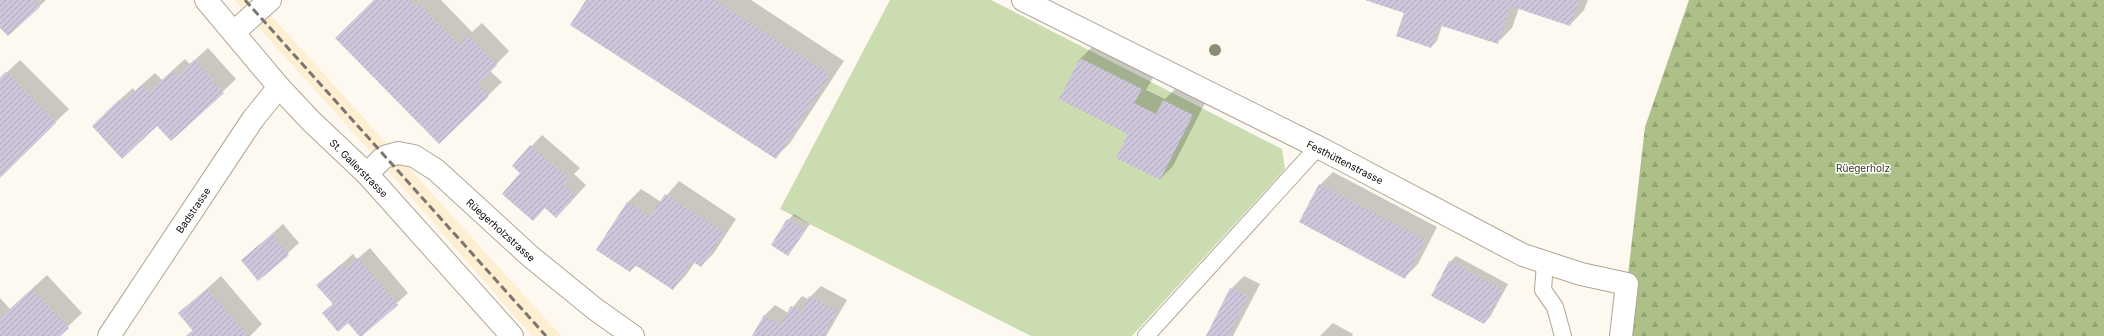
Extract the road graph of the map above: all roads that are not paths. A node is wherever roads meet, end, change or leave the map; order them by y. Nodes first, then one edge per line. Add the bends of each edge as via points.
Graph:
1 (206, 0) edge
2 (270, 0) edge
3 (1023, 0) edge
4 (234, 32) junction
5 (279, 87) junction
6 (1318, 148) junction
7 (367, 174) junction
8 (1545, 263) junction
9 (109, 336) edge
10 (512, 336) edge
11 (633, 336) edge
12 (1146, 336) edge
13 (1563, 336) edge
14 (1621, 336) edge

1 - 4 street, St. Gallerstrasse
2 - 4 street
3 - 6 street, Festhüttenstrasse
4 - 5 street, St. Gallerstrasse
5 - 7 street, St. Gallerstrasse
5 - 9 street, Badstrasse via 252,119
6 - 8 street, Festhüttenstrasse via 1523,255
6 - 12 lane
7 - 10 street, St. Gallerstrasse
7 - 11 street, Rüegerholzstrasse via 384,157 398,153 414,156 436,170 531,257
8 - 13 lane via 1543,290 1555,307
8 - 14 street, Festhüttenstrasse via 1627,284

